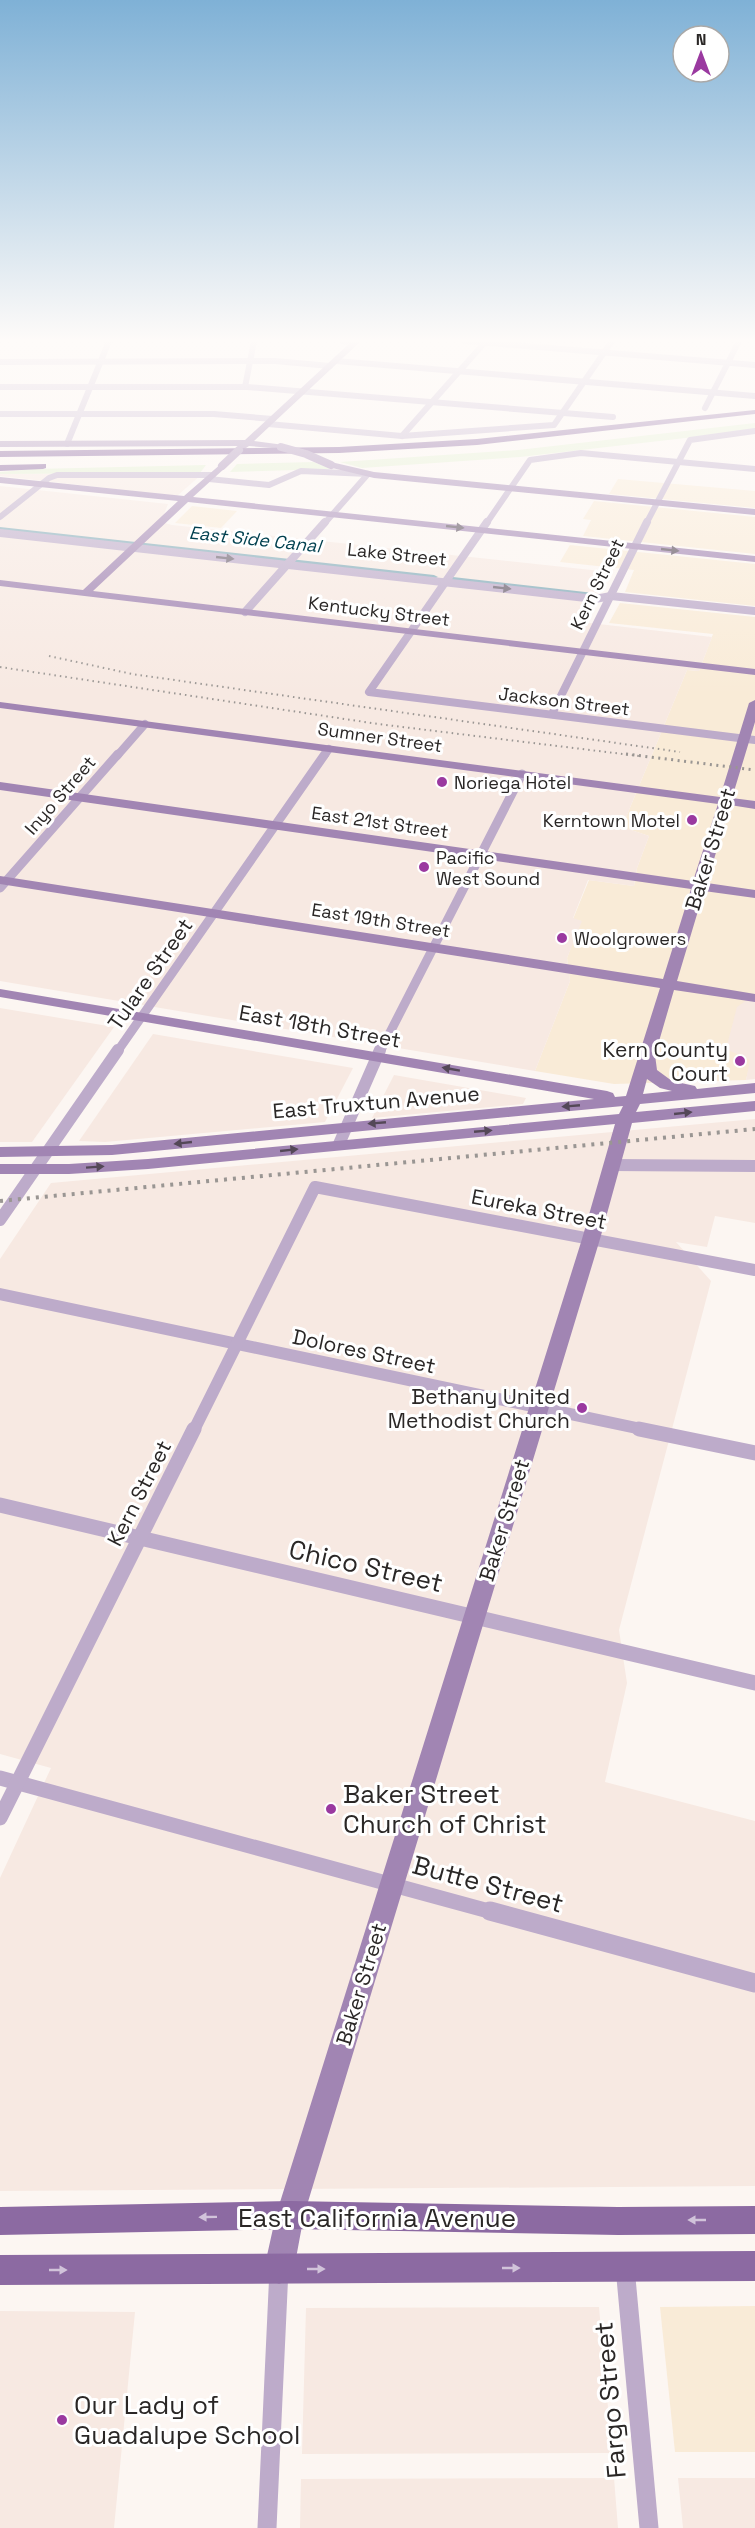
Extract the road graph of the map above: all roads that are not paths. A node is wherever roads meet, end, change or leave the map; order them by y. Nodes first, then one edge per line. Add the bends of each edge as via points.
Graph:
1 (229, 459) edge
2 (318, 459) edge
3 (319, 459) edge
4 (532, 459) edge
5 (645, 459) edge
6 (680, 459) edge
7 (0, 462) edge
8 (152, 462) junction
9 (678, 462) junction
10 (130, 463) dead end
11 (86, 465) dead end
12 (0, 468) edge
13 (755, 469) edge
14 (368, 474) junction
15 (211, 477) junction
16 (0, 480) edge
17 (40, 484) junction
18 (510, 488) junction
19 (186, 499) junction
20 (657, 502) junction
21 (755, 512) edge
22 (332, 514) junction
23 (0, 517) edge
24 (0, 525) edge
25 (481, 530) junction
26 (0, 533) edge
27 (138, 544) junction
28 (636, 546) junction
29 (294, 557) junction
30 (755, 559) edge
31 (288, 565) junction
32 (450, 574) junction
33 (507, 581) dead end
34 (445, 582) junction
35 (0, 584) edge
36 (599, 591) dead end
37 (85, 593) junction
38 (611, 596) junction
39 (755, 611) edge
40 (245, 612) junction
41 (410, 632) junction
42 (584, 652) junction
43 (755, 672) edge
44 (755, 703) edge
45 (0, 705) edge
46 (552, 714) junction
47 (145, 724) junction
48 (750, 739) edge
49 (329, 749) junction
50 (522, 774) junction
51 (0, 786) edge
52 (80, 797) junction
53 (725, 801) junction
54 (755, 805) edge
55 (276, 825) junction
56 (480, 854) junction
57 (2, 883) edge
58 (699, 886) junction
59 (755, 894) edge
60 (214, 914) junction
61 (433, 947) junction
62 (669, 984) junction
63 (0, 993) edge
64 (755, 998) edge
65 (143, 1017) junction
66 (648, 1053) junction
67 (377, 1057) junction
68 (748, 1089) edge
69 (755, 1106) edge
70 (629, 1109) junction
71 (348, 1126) junction
72 (339, 1144) junction
73 (0, 1152) edge
74 (48, 1152) junction
75 (611, 1165) junction
76 (755, 1166) edge
77 (0, 1169) edge
78 (36, 1169) junction
79 (315, 1187) joint
80 (0, 1220) edge
81 (591, 1239) junction
82 (755, 1270) edge
83 (0, 1294) edge
84 (237, 1344) junction
85 (539, 1407) junction
86 (755, 1453) edge
87 (0, 1505) edge
88 (140, 1538) junction
89 (475, 1617) junction
90 (755, 1683) edge
91 (0, 1778) edge
92 (18, 1782) junction
93 (0, 1818) edge
94 (392, 1884) junction
95 (755, 1983) edge
96 (290, 2215) junction
97 (755, 2220) edge
98 (0, 2221) edge
99 (755, 2266) edge
100 (625, 2267) junction
101 (279, 2269) junction
102 (0, 2270) edge
103 (267, 2528) edge
104 (649, 2528) edge

1 - 15 street, bridge
2 - 14 street, bridge
3 - 8 highway
4 - 18 street
5 - 9 street
6 - 9 street, Kern Street
7 - 8 highway
8 - 10 highway
9 - 13 street
9 - 20 street, Kern Street
11 - 12 highway
14 - 15 street via 301,471 291,473 279,484 269,485
14 - 18 street
14 - 22 street
15 - 17 street via 68,475 52,476
15 - 19 street
16 - 17 street
17 - 19 street
17 - 23 street
18 - 20 street
18 - 25 street
19 - 22 street
19 - 27 street
20 - 21 street
20 - 28 street, Kern Street
22 -> 25 street
22 - 29 street
24 - 27 street, Lake Street
25 - 28 street
25 - 32 street
26 - 27 street, Lake Street
27 - 29 street, Lake Street
27 -> 31 street, Lake Street
27 - 37 street
28 -> 30 street
28 - 38 street, Kern Street
29 - 31 street
29 - 32 street, Lake Street
31 - 34 street, Lake Street
31 - 40 street
32 - 33 street, Lake Street
32 - 34 street
34 -> 38 street, Lake Street via 595,598
34 - 41 street
35 - 37 street, Kentucky Street
36 - 38 street, Lake Street
37 - 40 street, Kentucky Street
38 - 39 street, Lake Street
38 - 42 street, Kern Street
40 - 41 street, Kentucky Street
41 - 42 street, Kentucky Street
41 - 46 street, Jackson Street via 369,692
42 - 43 street, Kentucky Street
42 - 46 street, Kern Street
44 - 48 street, Baker Street
45 - 47 street, Sumner Street
46 - 48 street, Jackson Street
47 - 49 street, Sumner Street
47 - 52 street, Inyo Street
48 - 53 street, Baker Street
49 - 50 street, Sumner Street
49 - 55 street, Tulare Street
50 - 53 street, Sumner Street
50 - 56 street
51 - 52 street, East 21st Street
52 - 55 street, East 21st Street
52 - 57 street, Inyo Street
53 - 54 street, Sumner Street
53 - 58 street, Baker Street
55 - 56 street, East 21st Street
55 - 60 street, Tulare Street
56 - 58 street, East 21st Street
56 - 61 street
57 - 60 street, East 19th Street
58 - 59 street, East 21st Street
58 - 62 street, Baker Street
60 - 61 street, East 19th Street
60 - 65 street, Tulare Street
61 - 62 street, East 19th Street
61 - 67 street
62 - 64 street, East 19th Street
62 - 66 street, Baker Street
63 - 65 street, East 18th Street
65 - 67 street, East 18th Street
65 - 74 street, Tulare Street
66 - 68 street via 649,1071 665,1084 687,1089
66 - 70 street, Baker Street
70 -> 67 street, East 18th Street
67 - 71 street
68 - 70 street, East Truxtun Avenue
70 -> 69 street, East Truxtun Avenue
70 -> 71 street, East Truxtun Avenue
72 -> 70 street, East Truxtun Avenue
70 - 75 street, Baker Street
71 - 72 street
71 -> 74 street, East Truxtun Avenue via 112,1150
78 -> 72 street, East Truxtun Avenue via 148,1164
73 - 74 street, East Truxtun Avenue
74 - 78 street, Tulare Street
75 - 76 street
75 - 81 street, Baker Street
77 - 78 street, East Truxtun Avenue
78 - 80 street, Tulare Street
79 - 81 street, Eureka Street
79 - 84 street, Kern Street
81 - 82 street, Eureka Street
81 - 85 street, Baker Street
83 - 84 street, Dolores Street
84 - 85 street, Dolores Street
84 - 88 street, Kern Street
85 - 86 street, Dolores Street
85 - 89 street, Baker Street
87 - 88 street, Chico Street
88 - 89 street, Chico Street
88 - 92 street, Kern Street
89 - 90 street, Chico Street
89 - 94 street, Baker Street
91 - 92 street, Butte Street
92 - 93 street, Kern Street
92 - 94 street, Butte Street
94 - 95 street, Butte Street
94 - 96 street, Baker Street
97 -> 96 main road, East California Avenue
96 -> 98 main road, East California Avenue
96 - 101 street, Baker Street
99 - 100 main road
101 -> 100 main road
100 - 104 street, Fargo Street
102 -> 101 main road
101 - 103 street

